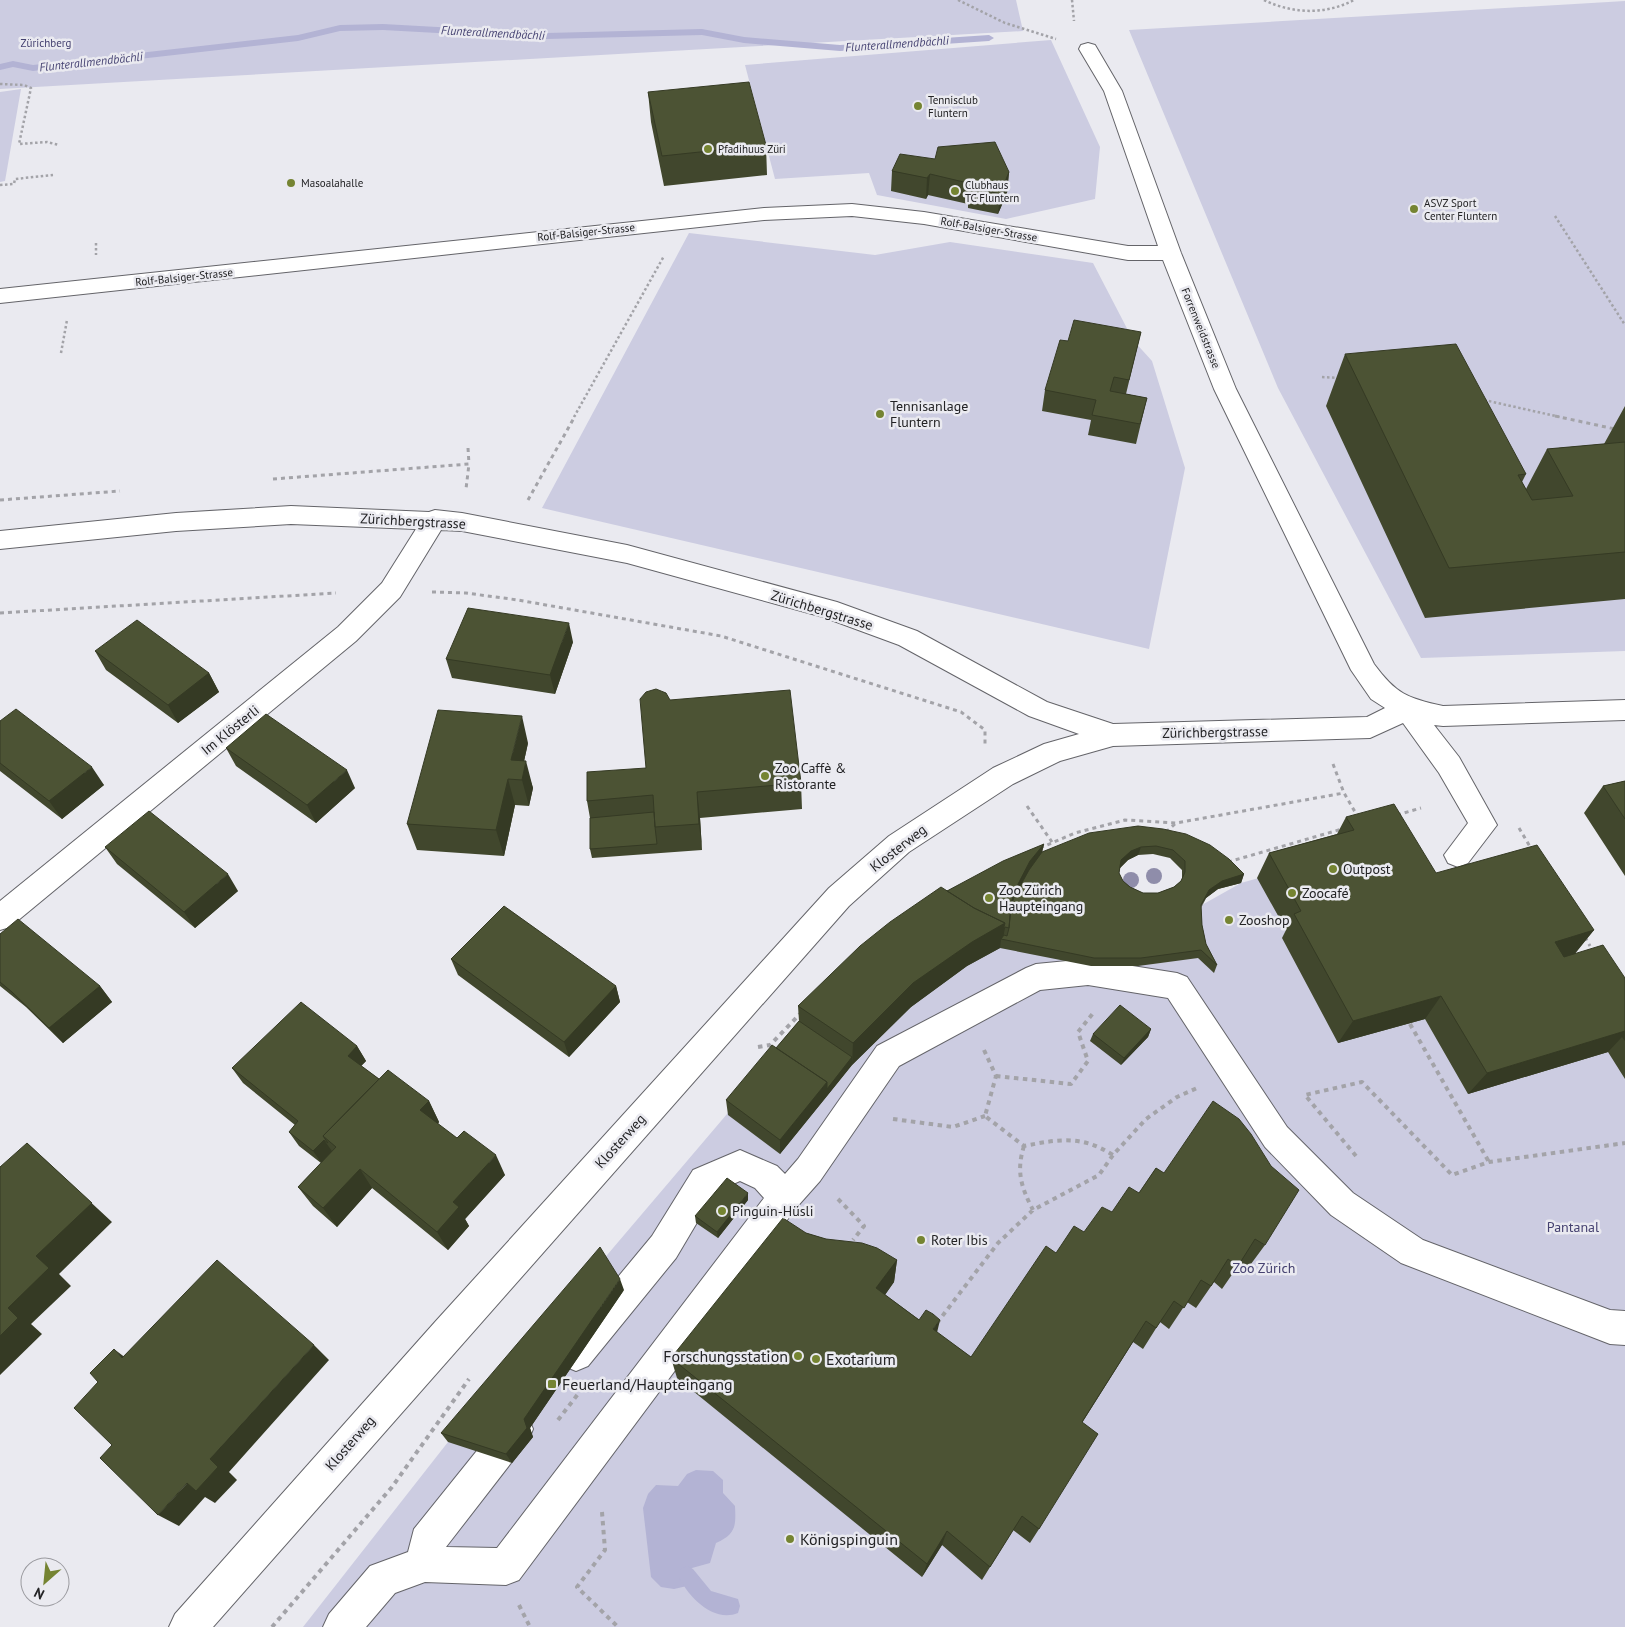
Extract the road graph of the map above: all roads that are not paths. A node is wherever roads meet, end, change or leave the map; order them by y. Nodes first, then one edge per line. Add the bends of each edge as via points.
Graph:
1 (1088, 49) road end
2 (1171, 253) junction
3 (0, 296) edge
4 (435, 520) junction
5 (25, 537) junction
6 (0, 540) edge
7 (0, 551) edge
8 (1408, 709) junction
9 (1625, 710) edge
10 (1113, 735) junction
11 (1458, 855) dead end
12 (0, 918) edge
13 (785, 1197) junction
14 (1625, 1328) edge
15 (558, 1376) edge
16 (535, 1405) edge
17 (425, 1564) junction
18 (188, 1627) edge
19 (342, 1627) edge

1 - 2 street, Forrenweidstrasse via 1112,91
2 - 3 street, Rolf-Balsiger-Strasse via 1128,253 924,218 852,210 764,214
2 - 8 street, Forrenweidstrasse via 1225,389 1364,670 1380,692
4 - 5 street, Zürichbergstrasse via 291,515 176,522
4 - 10 street, Zürichbergstrasse via 627,554 828,609 908,638 1038,709
4 - 12 street, Im Klösterli via 391,590 347,634
5 - 6 street, Zürichbergstrasse
5 - 7 street
8 - 9 street via 1443,716
8 - 10 street, Zürichbergstrasse via 1370,727
8 - 11 street via 1450,765 1483,824
10 - 18 street, Klosterweg via 1053,752 1003,776 899,844 839,897
13 - 14 street via 809,1170 888,1056 1036,978 1088,972 1177,986 1276,1137 1342,1204 1413,1252 1610,1327
13 - 15 street via 766,1177 740,1165 704,1181 664,1247
13 - 17 street via 506,1567
16 - 17 street via 427,1542
17 - 19 street via 382,1579

